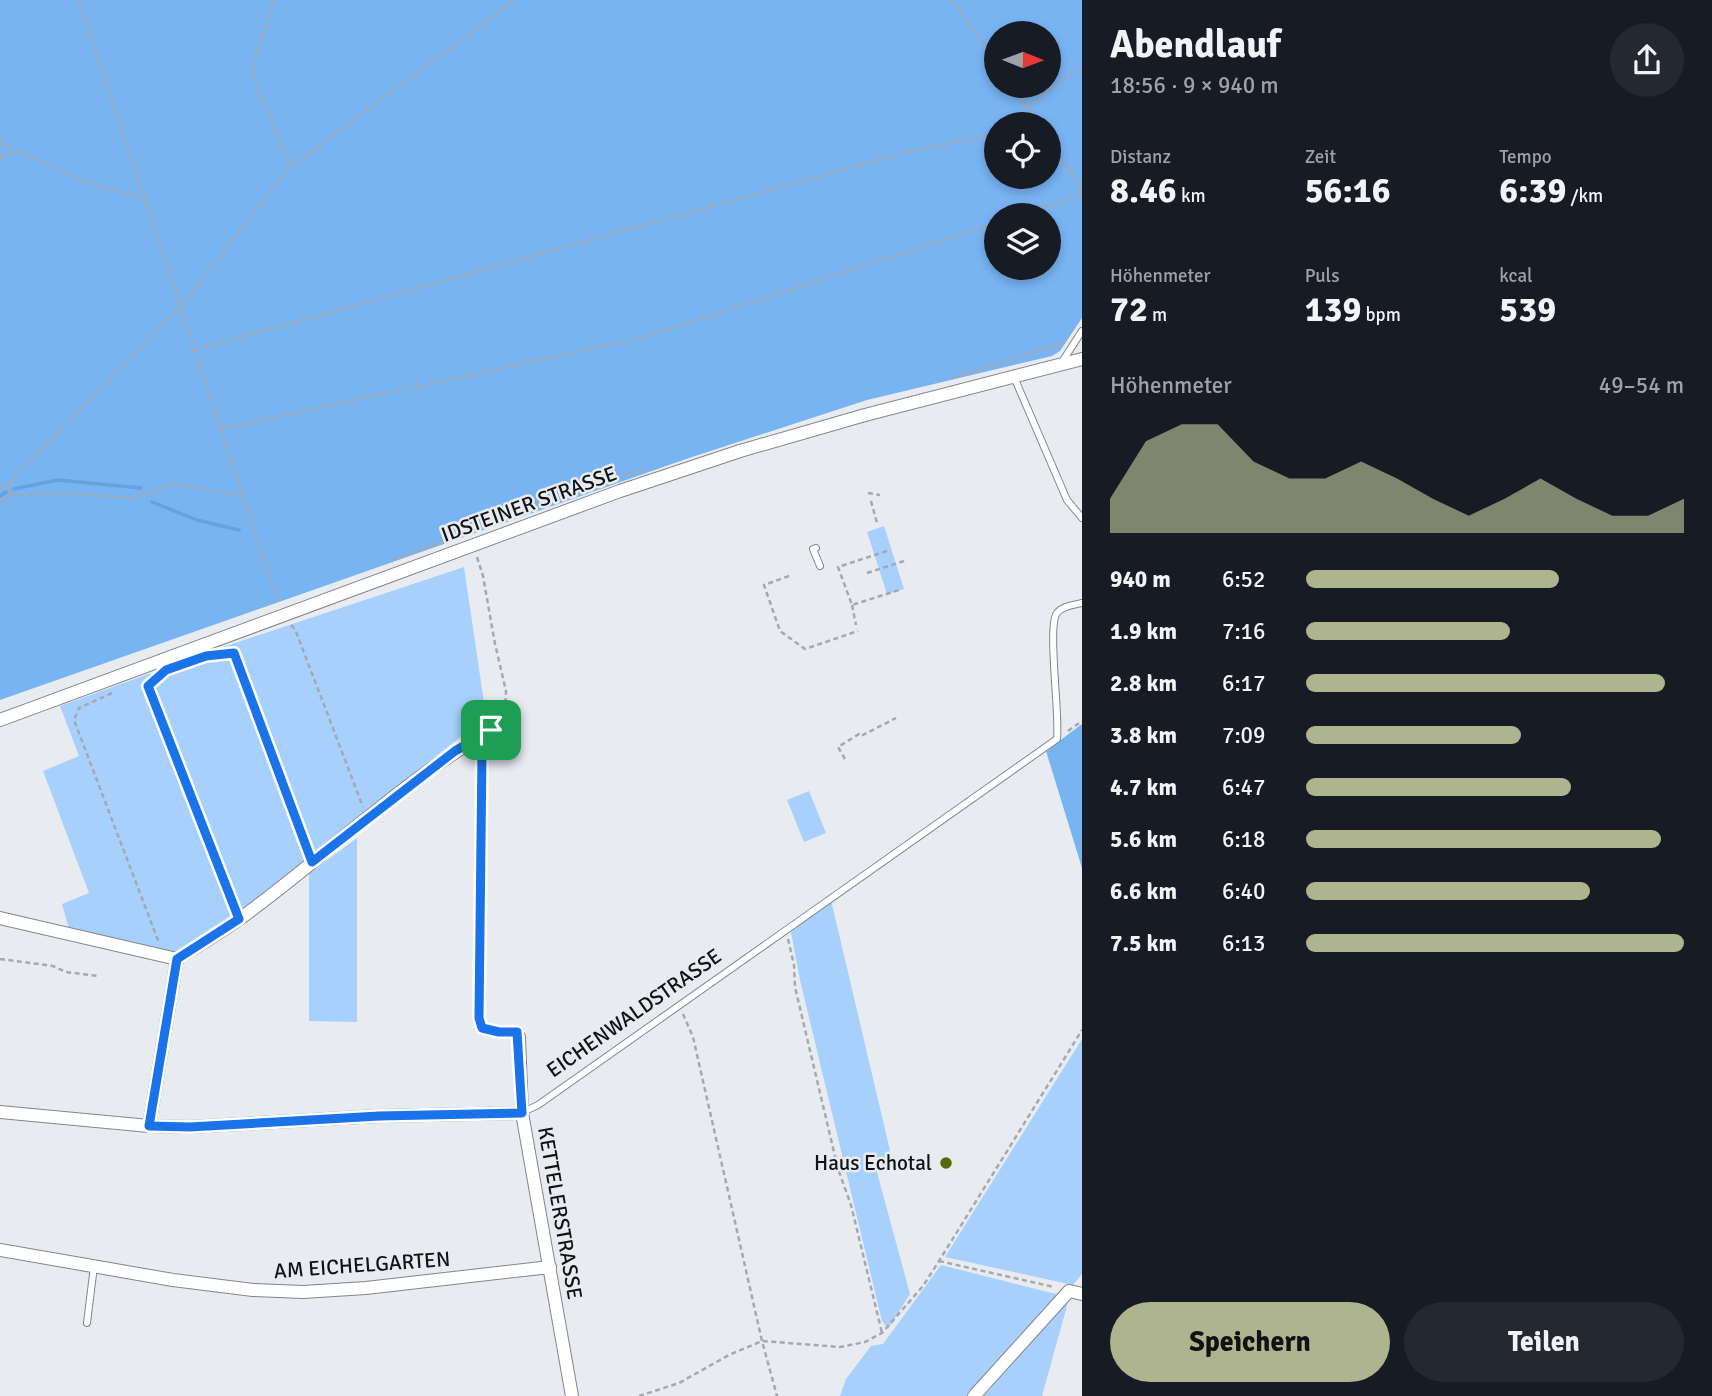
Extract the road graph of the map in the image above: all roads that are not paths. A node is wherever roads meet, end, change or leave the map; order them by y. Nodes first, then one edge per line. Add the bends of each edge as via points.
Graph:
1 (1082, 331) edge
2 (1082, 359) edge
3 (1061, 365) junction
4 (1014, 377) junction
5 (1082, 518) edge
6 (816, 548) dead end
7 (820, 566) dead end
8 (1082, 603) edge
9 (0, 720) edge
10 (491, 730) road end
11 (0, 918) edge
12 (171, 958) junction
13 (519, 1037) road end
14 (0, 1112) edge
15 (522, 1113) junction
16 (149, 1126) junction
17 (0, 1250) edge
18 (94, 1266) junction
19 (550, 1267) junction
20 (1076, 1293) edge
21 (87, 1323) dead end
22 (572, 1396) edge
23 (974, 1396) edge

1 - 3 lane
2 - 3 street, IDSTEINER STRASSE
3 - 4 street, IDSTEINER STRASSE
4 - 5 lane via 1067,500
4 - 9 street, IDSTEINER STRASSE via 740,451 620,491
6 - 7 lane
8 - 15 lane, EICHENWALDSTRASSE via 1064,607 1052,622 1057,739
10 - 12 street via 455,751 239,919
11 - 12 street
12 - 16 street
13 - 15 street, KETTELERSTRASSE
14 - 16 street, EICHENWALDSTRASSE
15 - 16 street, EICHENWALDSTRASSE
15 - 19 street, KETTELERSTRASSE
17 - 18 street, AM EICHELGARTEN
18 - 19 street, AM EICHELGARTEN via 253,1290 303,1292
18 - 21 lane
19 - 22 street, KETTELERSTRASSE
20 - 23 street

